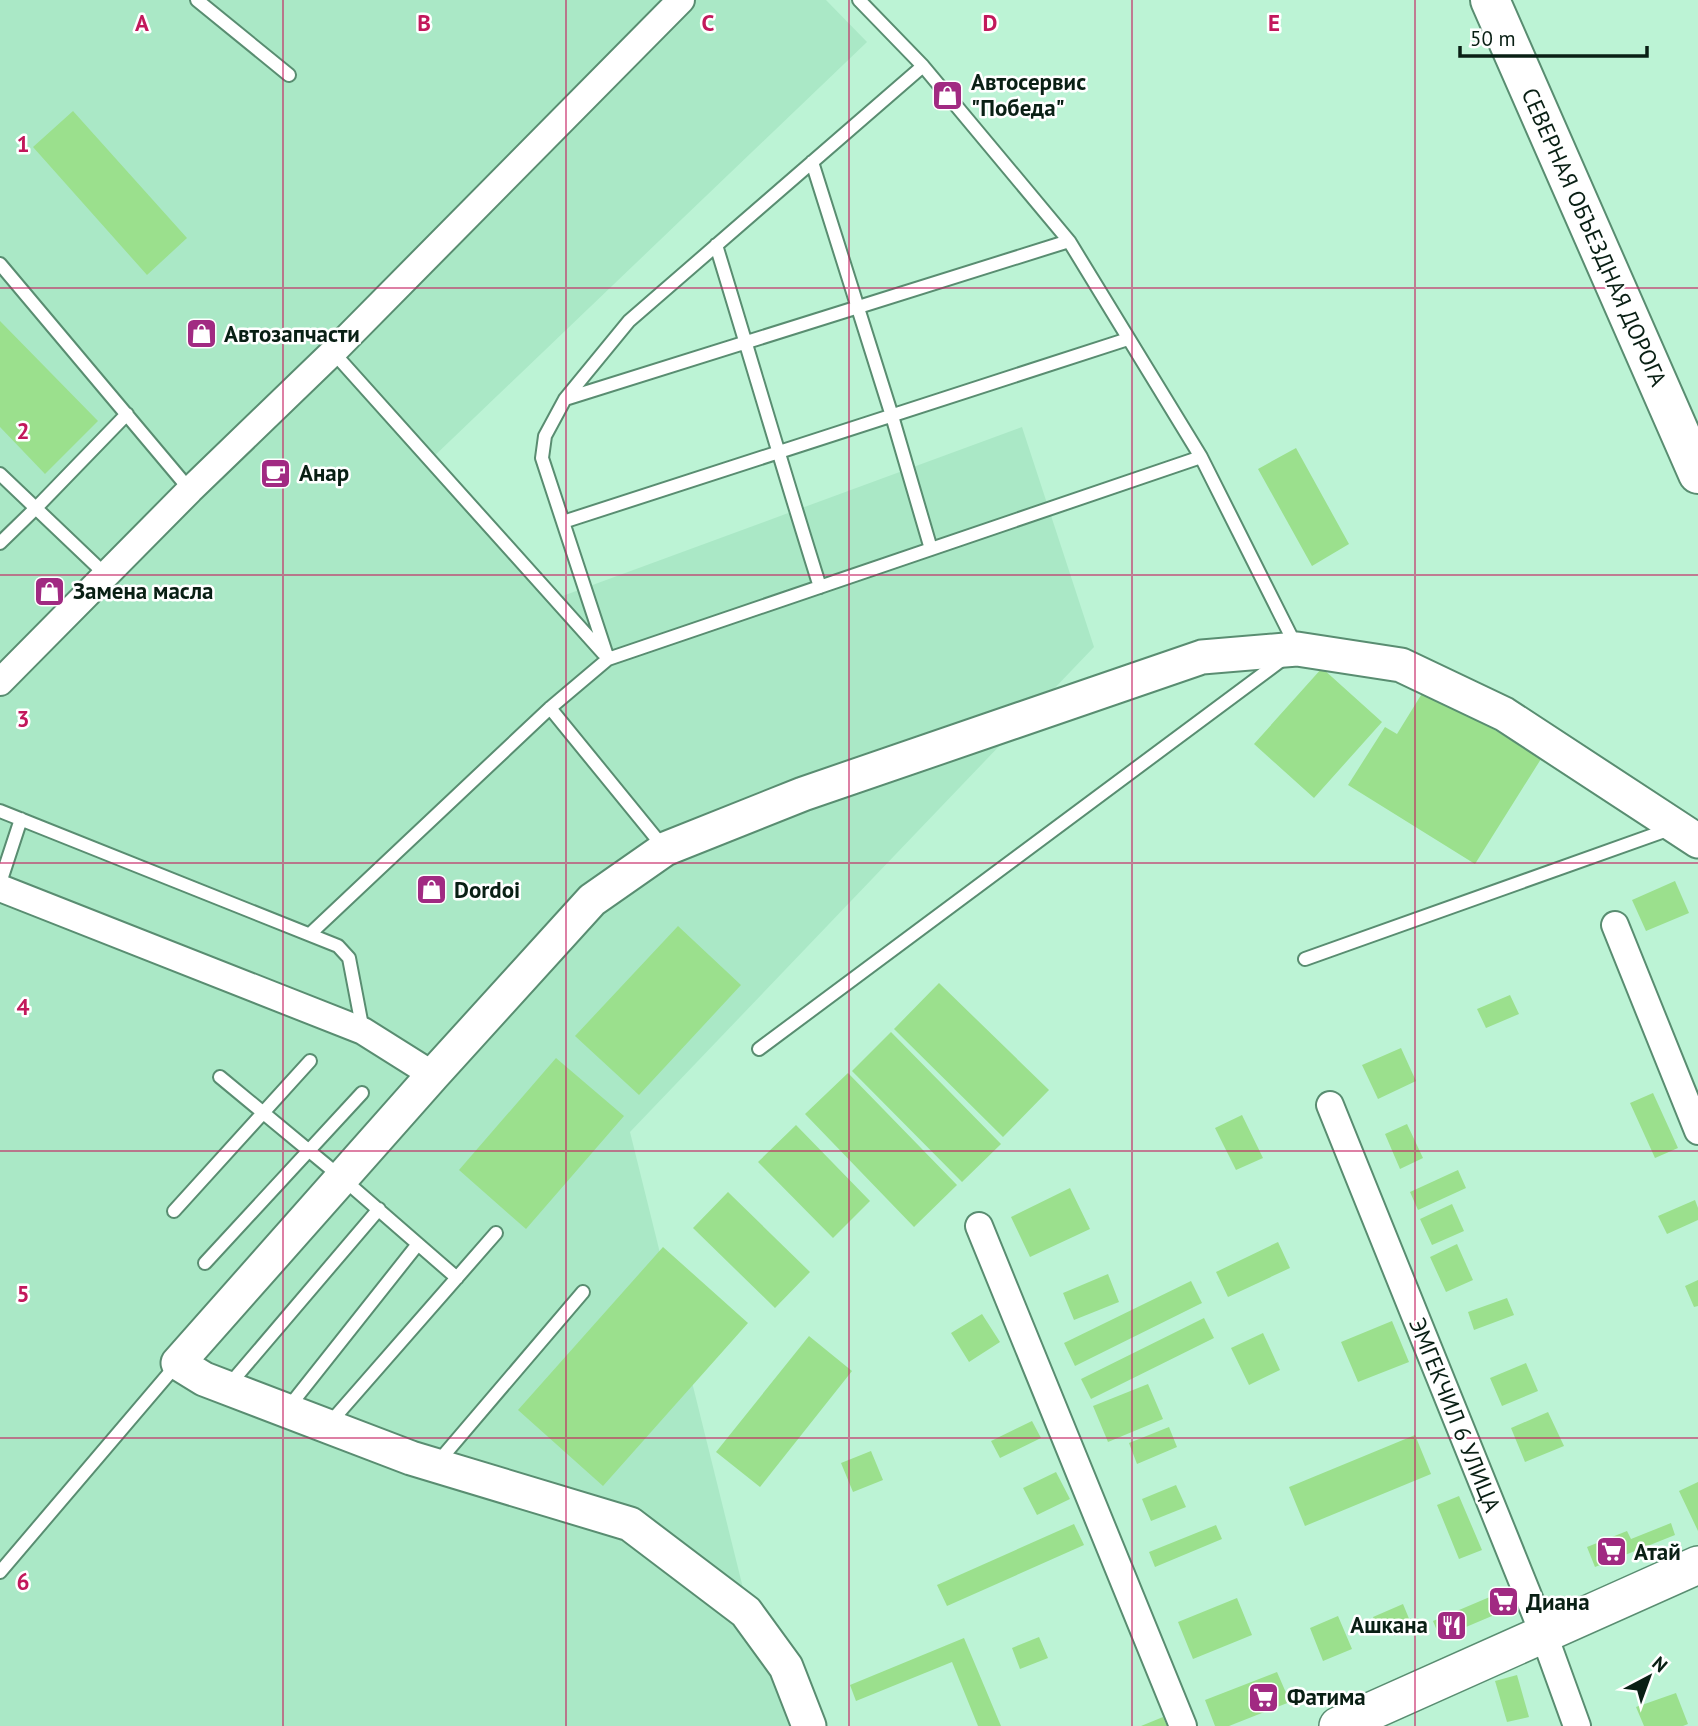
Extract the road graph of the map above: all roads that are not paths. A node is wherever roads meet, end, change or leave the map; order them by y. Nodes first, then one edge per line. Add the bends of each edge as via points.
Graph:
1 (197, 0) edge
2 (681, 0) edge
3 (859, 0) edge
4 (1490, 0) edge
5 (923, 66) junction
6 (289, 75) dead end
7 (812, 162) junction
8 (1069, 241) junction
9 (716, 245) junction
10 (0, 264) edge
11 (858, 307) junction
12 (1128, 340) junction
13 (746, 342) junction
14 (333, 352) junction
15 (565, 399) junction
16 (127, 414) junction
17 (892, 416) junction
18 (778, 453) junction
19 (1201, 457) junction
20 (0, 474) edge
21 (1698, 474) edge
22 (190, 490) junction
23 (36, 509) junction
24 (564, 522) junction
25 (0, 542) edge
26 (931, 549) junction
27 (106, 575) junction
28 (820, 587) junction
29 (1297, 649) junction
30 (608, 659) junction
31 (0, 682) edge
32 (550, 708) junction
33 (0, 811) edge
34 (21, 819) junction
35 (1687, 834) edge
36 (665, 849) junction
37 (0, 886) edge
38 (1615, 925) dead end
39 (310, 934) junction
40 (1304, 959) dead end
41 (363, 1031) junction
42 (759, 1049) dead end
43 (310, 1060) dead end
44 (432, 1075) junction
45 (220, 1077) dead end
46 (362, 1093) dead end
47 (1330, 1105) dead end
48 (264, 1113) junction
49 (1698, 1131) edge
50 (310, 1151) junction
51 (342, 1178) junction
52 (379, 1209) junction
53 (174, 1211) dead end
54 (979, 1226) dead end
55 (496, 1233) dead end
56 (418, 1244) junction
57 (205, 1263) dead end
58 (457, 1278) junction
59 (583, 1292) dead end
60 (178, 1363) junction
61 (226, 1387) junction
62 (286, 1410) junction
63 (327, 1426) junction
64 (435, 1465) junction
65 (1698, 1565) edge
66 (0, 1572) edge
67 (1544, 1635) junction
68 (809, 1726) edge
69 (1183, 1726) edge
70 (1338, 1726) edge
71 (1577, 1726) edge

1 - 6 lane
2 - 14 street
3 - 5 lane
4 - 21 highway, СЕВЕРНАЯ ОБЪЕЗДНАЯ ДОРОГА
5 - 7 lane
5 - 8 lane
7 - 9 lane
7 - 11 lane
8 - 11 lane
8 - 12 lane
9 - 13 lane
9 - 15 lane via 629,321
10 - 16 lane
11 - 13 lane
11 - 17 lane
12 - 17 lane
12 - 19 lane
13 - 15 lane
13 - 18 lane
14 - 22 street
14 - 30 lane
15 - 24 lane via 545,436 542,458
16 - 22 lane
16 - 23 lane
17 - 18 lane
17 - 26 lane
18 - 24 lane
18 - 28 lane
19 - 26 lane
19 - 29 lane
20 - 23 lane
22 - 27 street
23 - 25 lane
23 - 27 lane
24 - 30 lane
26 - 28 lane
27 - 31 street
28 - 30 lane
29 - 35 street via 1401,664 1504,714
29 - 36 street via 1202,657 803,794
29 - 42 lane
30 - 32 lane
32 - 36 lane
32 - 39 lane
33 - 34 lane
34 - 37 lane
34 - 39 lane
35 - 40 lane
36 - 44 street via 593,900
37 - 41 street
38 - 49 street
39 - 41 lane via 338,946 349,958
41 - 44 street
43 - 48 lane
44 - 51 street
45 - 48 lane
46 - 50 lane
47 - 67 street, ЭМГЕКЧИЛ 6 УЛИЦА
48 - 50 lane
48 - 53 lane
50 - 51 lane
50 - 57 lane
51 - 52 lane
51 - 60 street
52 - 56 lane
52 - 61 lane
54 - 69 street
55 - 58 lane
56 - 58 lane
56 - 62 lane
58 - 63 lane
59 - 64 lane
60 - 61 street
60 - 66 lane
61 - 62 street
62 - 63 street
63 - 64 street
64 - 68 street via 630,1524 747,1612 786,1667
65 - 67 main road
67 - 70 main road
67 - 71 street, ЭМГЕКЧИЛ 6 УЛИЦА

